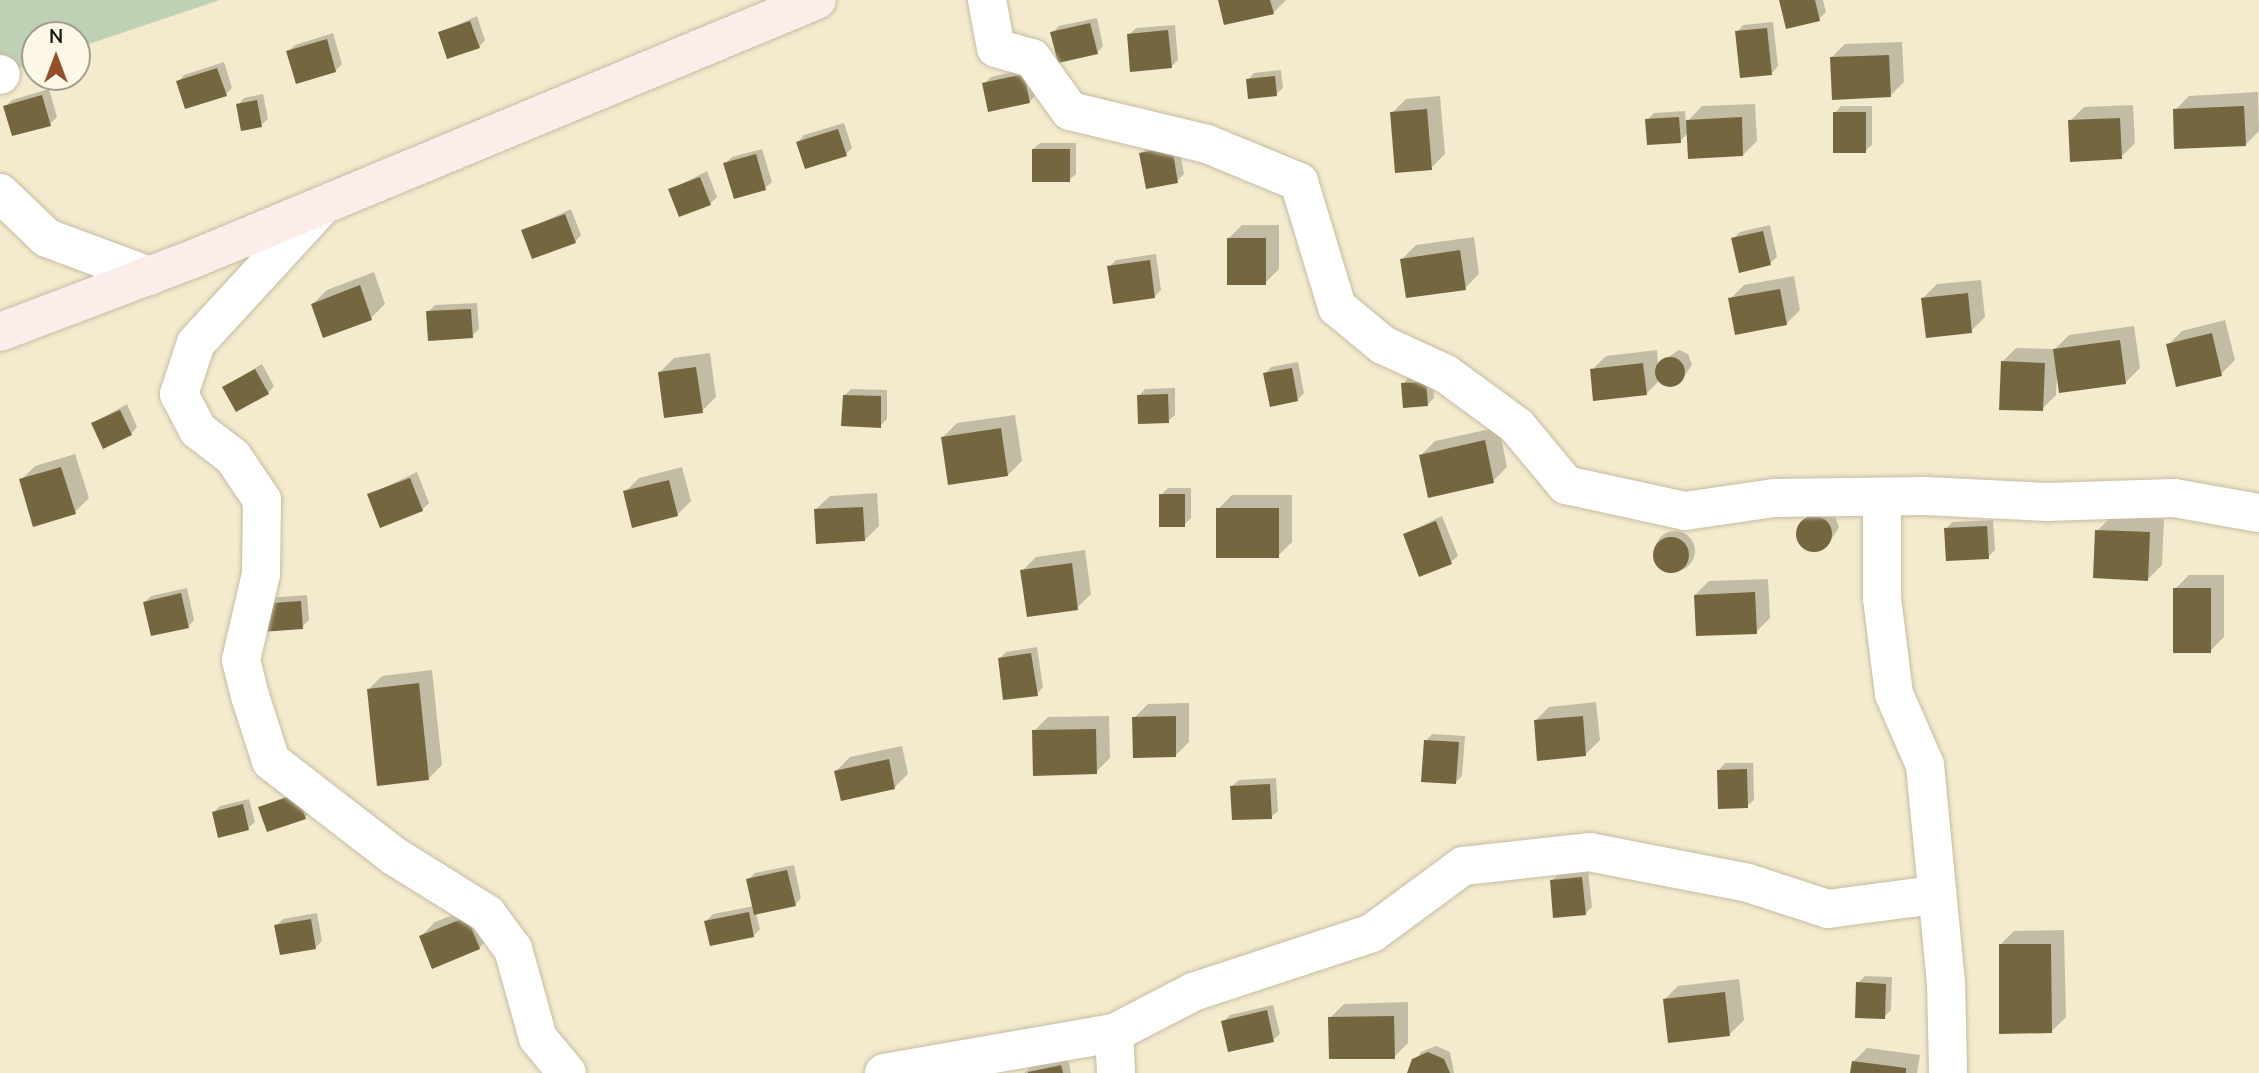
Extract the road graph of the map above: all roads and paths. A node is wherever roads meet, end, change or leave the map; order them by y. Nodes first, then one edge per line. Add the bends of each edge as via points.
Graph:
1 (817, 0) edge
2 (986, 0) edge
3 (0, 193) edge
4 (323, 205) junction
5 (149, 276) junction
6 (0, 332) edge
7 (1882, 497) junction
8 (2259, 513) edge
9 (1936, 895) junction
10 (1114, 1033) junction
11 (567, 1073) edge
12 (884, 1073) edge
13 (1116, 1073) edge
14 (1948, 1073) edge

1 - 4 main road
2 - 7 street via 996,48 1032,58 1070,111 1207,144 1299,182 1337,307 1383,345 1446,374 1517,426 1566,485 1685,510 1774,498
3 - 5 street via 47,238
4 - 5 main road
4 - 11 street via 196,343 179,394 198,429 233,457 262,500 261,574 242,660 250,696 271,761 384,849 487,914 513,949 538,1038
5 - 6 main road
7 - 8 street via 2048,502 2174,498
7 - 9 street via 1882,598 1894,694 1925,765
9 - 10 street via 1828,909 1748,883 1589,852 1463,866 1372,933 1193,992
9 - 14 street via 1946,982
10 - 12 street
10 - 13 street

